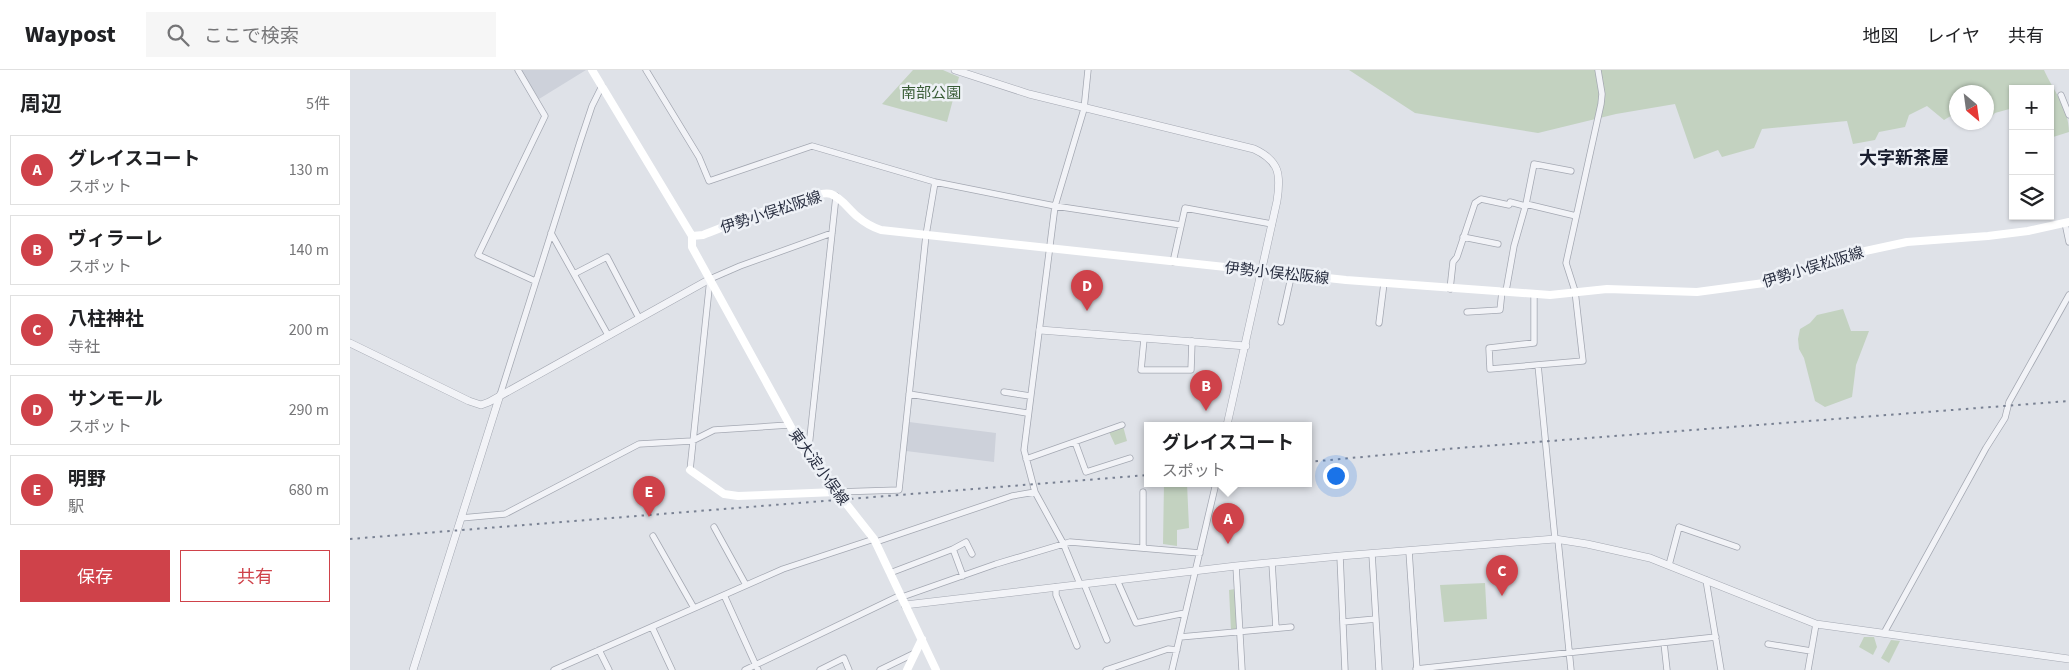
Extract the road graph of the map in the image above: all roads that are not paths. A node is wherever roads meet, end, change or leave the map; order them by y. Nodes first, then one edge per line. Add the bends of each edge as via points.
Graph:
1 (518, 70) edge
2 (592, 70) edge
3 (646, 70) edge
4 (955, 70) edge
5 (1088, 70) edge
6 (1598, 70) edge
7 (602, 86) junction
8 (2061, 95) dead end
9 (1084, 109) junction
10 (2069, 115) edge
11 (1571, 171) dead end
12 (935, 182) junction
13 (836, 196) junction
14 (1526, 205) junction
15 (1055, 206) junction
16 (1576, 216) junction
17 (2067, 222) edge
18 (1272, 224) junction
19 (1181, 225) junction
20 (551, 233) junction
21 (832, 233) junction
22 (926, 235) junction
23 (692, 236) junction
24 (1463, 237) junction
25 (2069, 242) edge
26 (1498, 244) dead end
27 (1050, 249) junction
28 (1173, 262) junction
29 (1262, 270) junction
30 (1292, 273) junction
31 (574, 274) junction
32 (710, 280) junction
33 (535, 281) junction
34 (1384, 283) junction
35 (1450, 289) junction
36 (1504, 291) junction
37 (1575, 291) junction
38 (1534, 294) junction
39 (2069, 295) edge
40 (1467, 312) dead end
41 (639, 318) junction
42 (1281, 322) dead end
43 (1379, 323) dead end
44 (1040, 330) junction
45 (608, 335) junction
46 (1144, 339) junction
47 (1192, 341) junction
48 (350, 343) edge
49 (1246, 346) junction
50 (1538, 365) junction
51 (1004, 392) dead end
52 (909, 394) junction
53 (500, 395) junction
54 (1030, 396) junction
55 (1027, 413) junction
56 (1228, 422) edge
57 (789, 424) junction
58 (1122, 425) dead end
59 (692, 441) junction
60 (1075, 442) junction
61 (808, 456) junction
62 (1130, 458) dead end
63 (1026, 459) junction
64 (690, 470) joint
65 (1215, 487) edge
66 (836, 492) junction
67 (1035, 492) junction
68 (1143, 492) dead end
69 (461, 518) junction
70 (714, 527) dead end
71 (654, 536) dead end
72 (1557, 539) junction
73 (875, 540) junction
74 (1063, 543) junction
75 (1736, 547) dead end
76 (1143, 548) junction
77 (953, 549) junction
78 (1409, 551) junction
79 (1200, 553) junction
80 (972, 554) dead end
81 (1372, 554) junction
82 (1340, 556) junction
83 (1272, 563) junction
84 (1670, 565) junction
85 (1236, 566) junction
86 (1195, 571) junction
87 (890, 572) junction
88 (963, 576) junction
89 (1117, 580) junction
90 (1706, 580) junction
91 (1082, 584) junction
92 (746, 585) junction
93 (1056, 587) junction
94 (724, 595) junction
95 (903, 599) junction
96 (694, 608) junction
97 (1185, 613) junction
98 (1376, 619) junction
99 (1343, 622) junction
100 (1816, 624) junction
101 (652, 627) junction
102 (1291, 627) dead end
103 (1276, 628) junction
104 (1240, 632) junction
105 (1884, 633) junction
106 (1180, 637) junction
107 (1716, 637) junction
108 (922, 640) junction
109 (1107, 640) dead end
110 (1664, 643) junction
111 (1768, 644) dead end
112 (1077, 646) dead end
113 (599, 650) junction
114 (1176, 650) junction
115 (1812, 651) junction
116 (915, 653) junction
117 (1569, 653) junction
118 (2069, 659) edge
119 (757, 667) edge
120 (413, 670) edge
121 (554, 670) edge
122 (609, 670) edge
123 (671, 670) edge
124 (745, 670) edge
125 (820, 670) edge
126 (849, 670) edge
127 (880, 670) edge
128 (907, 670) edge
129 (936, 670) edge
130 (1106, 670) edge
131 (1172, 670) edge
132 (1242, 670) edge
133 (1345, 670) edge
134 (1379, 670) edge
135 (1416, 670) edge
136 (1571, 670) edge
137 (1667, 670) edge
138 (1721, 670) edge
139 (1808, 670) edge

1 - 33 street via 545,116 478,255
2 - 7 main road
3 - 12 street via 699,157 709,181 812,146
4 - 9 street
5 - 9 street
6 - 16 street via 1601,104
7 - 20 street via 592,106
7 - 23 main road
8 - 10 street
9 - 15 street
9 - 18 street via 1260,152 1274,164 1279,174
11 - 14 street via 1534,164
12 - 15 street
12 - 22 street
13 - 21 street
13 - 22 main road, 伊勢小俣松阪線 via 870,226
13 - 23 main road, 伊勢小俣松阪線 via 816,193 721,229
14 - 16 street
14 - 24 street via 1481,199 1475,203
14 - 36 street
15 - 19 street
15 - 27 street
16 - 37 street via 1566,262
17 - 25 street
17 - 37 main road, 伊勢小俣松阪線 via 2028,231 1908,242 1847,255 1764,283 1697,292
18 - 19 street via 1185,208
18 - 29 street
19 - 28 street
20 - 31 street
20 - 33 street
21 - 32 street
21 - 61 street
22 - 27 main road, 伊勢小俣松阪線
22 - 52 street
23 - 32 main road, 東大淀小俣線 via 692,247
24 - 26 street
24 - 35 street via 1453,262
27 - 28 main road, 伊勢小俣松阪線
27 - 44 street
28 - 29 main road, 伊勢小俣松阪線
29 - 30 main road, 伊勢小俣松阪線
29 - 49 street
30 - 34 main road, 伊勢小俣松阪線
30 - 42 street
31 - 41 street via 607,257
31 - 45 street
32 - 41 street
32 - 57 main road, 東大淀小俣線
32 - 59 street
33 - 53 street
34 - 35 main road, 伊勢小俣松阪線
34 - 43 street
35 - 36 main road, 伊勢小俣松阪線
36 - 38 main road, 伊勢小俣松阪線
36 - 40 street via 1500,310
37 - 38 main road, 伊勢小俣松阪線
37 - 50 street via 1583,361
38 - 50 street via 1534,343 1489,348 1490,369
39 - 105 street via 2009,402 2005,418
41 - 45 street
44 - 46 street
44 - 54 street
45 - 53 street
46 - 47 street
46 - 47 street via 1141,370 1191,370
47 - 49 street
48 - 53 street via 469,401 482,404
49 - 56 street
50 - 72 street
51 - 54 street
52 - 55 street
52 - 66 street via 899,490
53 - 69 street
54 - 55 street
55 - 63 street
57 - 59 street via 714,430
57 - 61 main road, 東大淀小俣線
58 - 60 street
59 - 64 street
59 - 69 street via 631,446 505,514
60 - 62 street via 1086,472
60 - 63 street
61 - 66 main road, 東大淀小俣線
63 - 67 street
64 - 66 main road via 724,494
65 - 79 street
66 - 73 main road, 東大淀小俣線
67 - 73 street via 1012,496
67 - 74 street
68 - 76 street
69 - 120 street
70 - 92 street
71 - 96 street
72 - 78 street
72 - 84 street
72 - 117 street
73 - 87 main road, 東大淀小俣線
73 - 92 street via 783,569
74 - 76 street
74 - 88 street
74 - 91 street
75 - 84 street via 1678,526
76 - 79 street
77 - 80 street via 966,542
77 - 87 street
77 - 88 street
78 - 81 street
78 - 135 street
79 - 86 street
81 - 82 street
81 - 98 street
82 - 83 street
82 - 99 street
83 - 85 street
83 - 103 street
84 - 90 street
85 - 86 street
85 - 104 street
86 - 89 street
86 - 97 street
87 - 95 main road, 東大淀小俣線
88 - 95 street
89 - 91 street
89 - 97 street via 1136,623
90 - 100 street
90 - 107 street
91 - 93 street
91 - 109 street
92 - 94 street
93 - 95 street
93 - 112 street via 1056,595
94 - 96 street
94 - 119 street
95 - 108 main road, 東大淀小俣線
95 - 119 street
96 - 101 street
97 - 106 street
98 - 99 street
98 - 134 street
99 - 133 street
100 - 105 street
100 - 115 street
101 - 113 street
101 - 123 street
102 - 103 street
103 - 104 street
104 - 106 street
104 - 132 street
105 - 118 street
106 - 114 street
107 - 110 street
107 - 138 street
108 - 116 main road
108 - 129 main road, 東大淀小俣線
110 - 117 street
110 - 137 street
111 - 115 street
113 - 121 street
113 - 122 street
114 - 130 street via 1168,649
114 - 131 street
115 - 139 street
116 - 127 street
116 - 128 main road
117 - 135 street
117 - 136 street
119 - 124 street
125 - 126 street via 844,658

